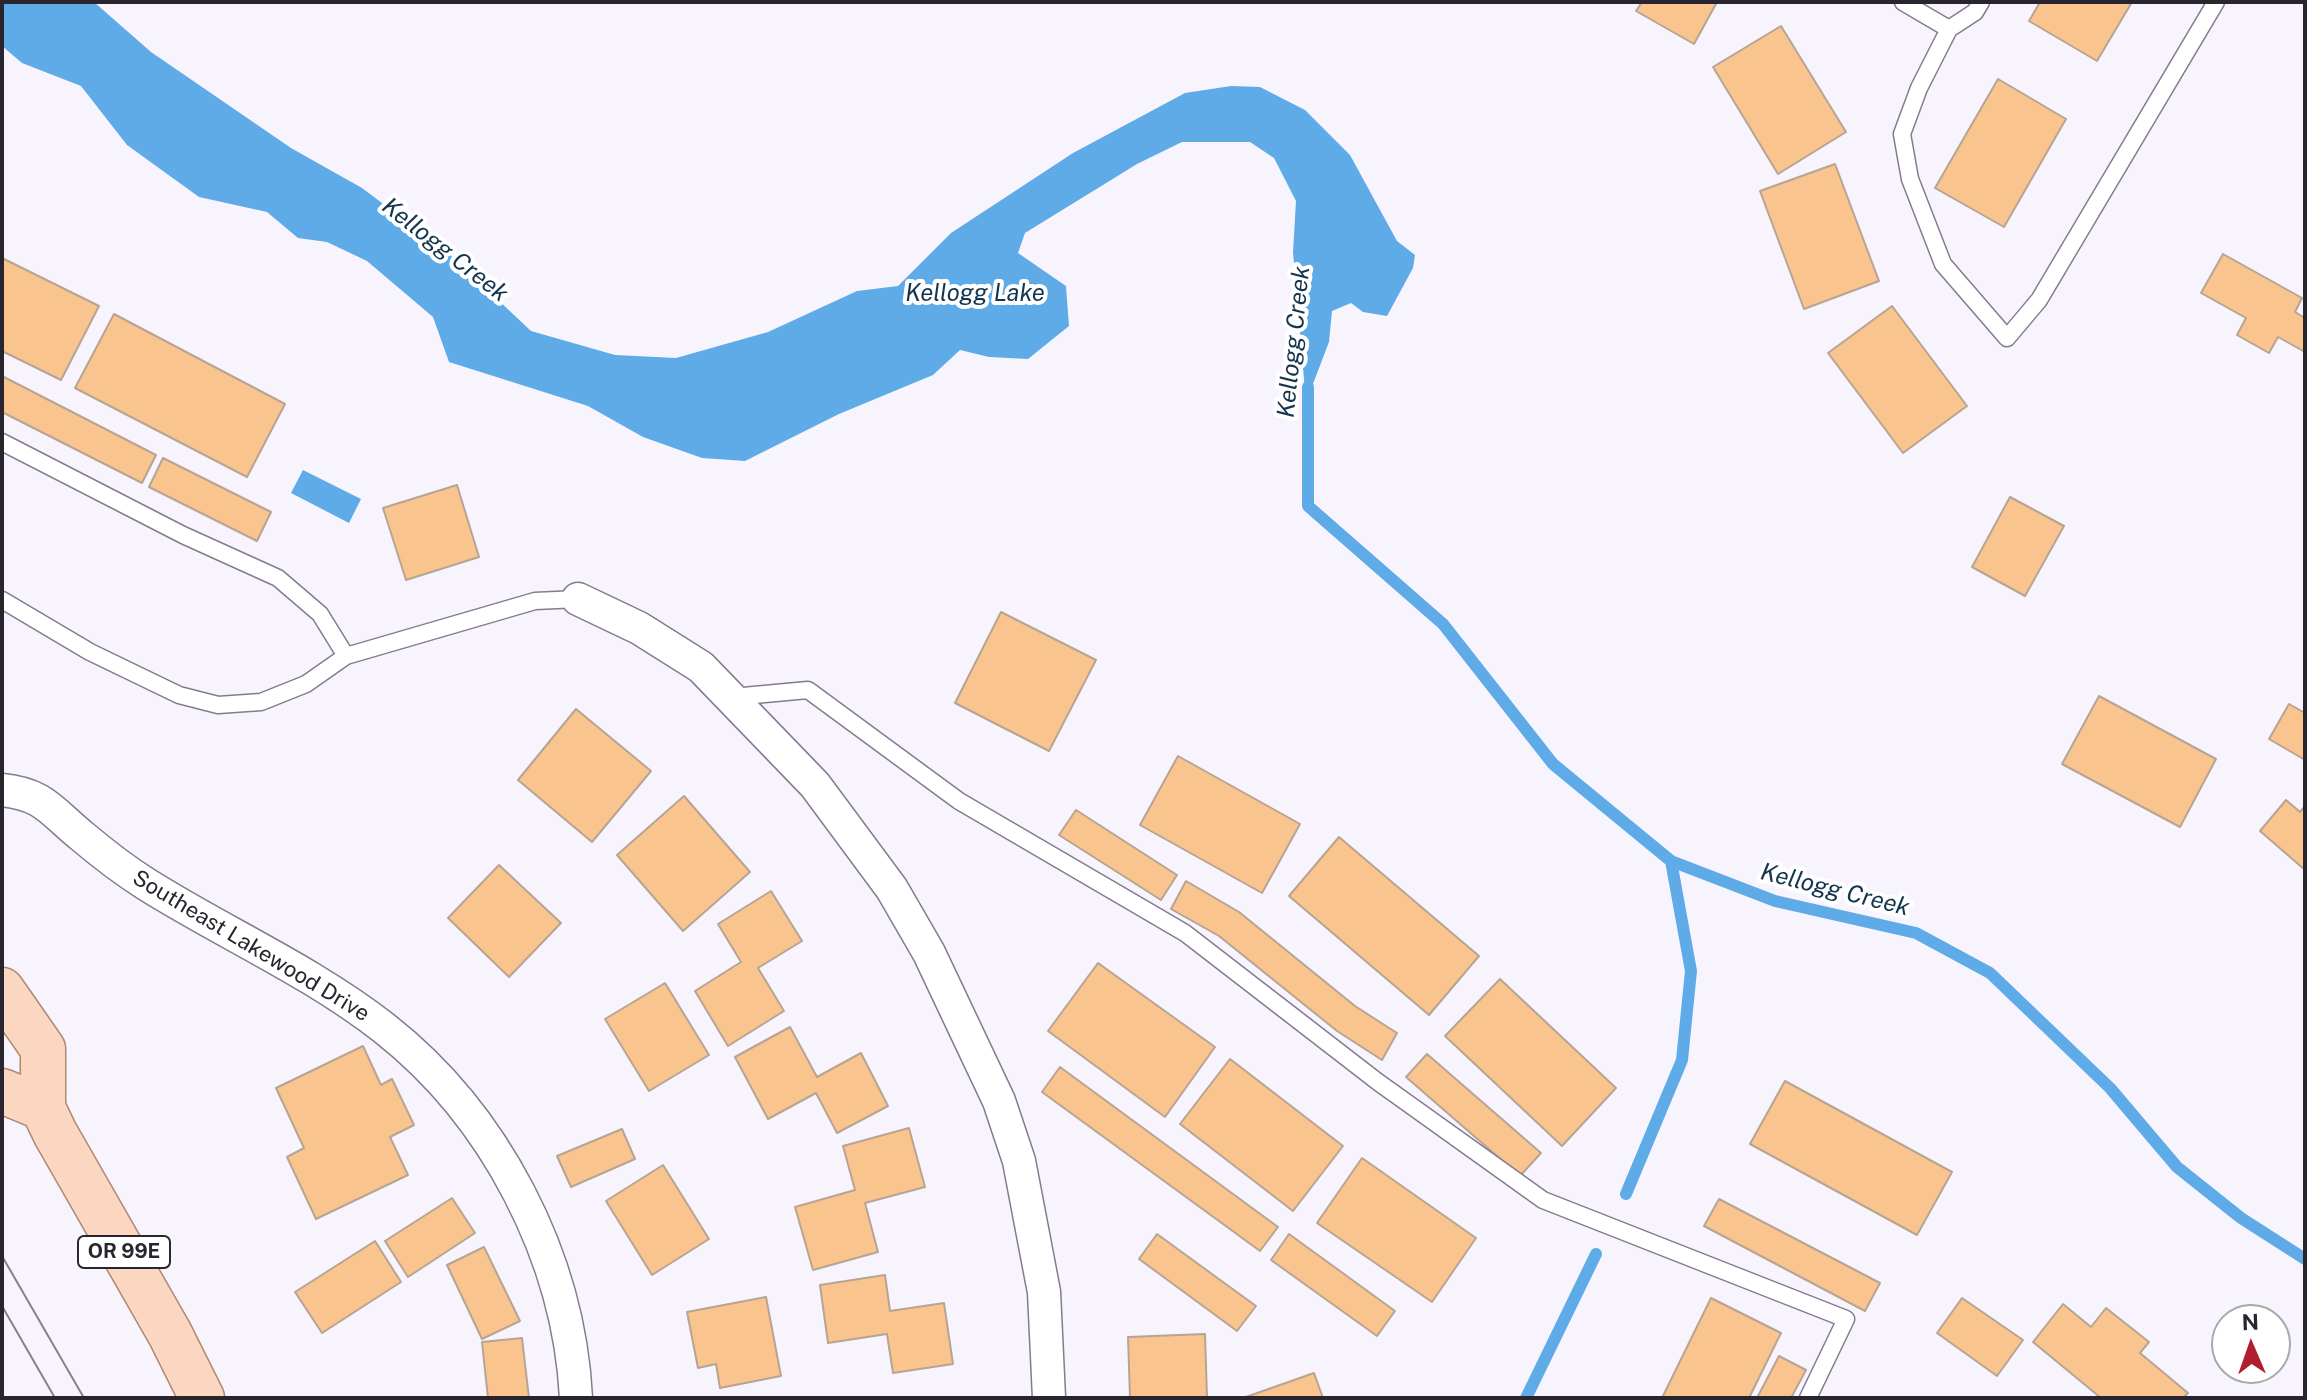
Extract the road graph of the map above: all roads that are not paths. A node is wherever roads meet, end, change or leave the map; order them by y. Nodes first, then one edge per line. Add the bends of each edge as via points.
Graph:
1 (1903, 2) edge
2 (1981, 2) edge
3 (2216, 2) edge
4 (1949, 29) junction
5 (2, 442) edge
6 (578, 599) joint
7 (2, 600) edge
8 (346, 656) junction
9 (730, 698) junction
10 (2, 790) edge
11 (2, 990) edge
12 (2, 1091) edge
13 (43, 1108) junction
14 (202, 1398) edge
15 (576, 1398) edge
16 (1049, 1398) edge
17 (1808, 1398) edge

1 - 4 lane
2 - 4 lane
3 - 4 lane via 2039,300 2007,338 1943,264 1910,179 1902,134
5 - 8 lane via 278,578 320,614
6 - 8 lane via 535,601
6 - 9 street via 639,628 701,667
7 - 8 lane via 102,658 179,695 218,705 261,702 306,684
9 - 16 street via 815,785 892,889 929,953 999,1101 1033,1226 1044,1292
9 - 17 lane via 808,690 959,801 1185,933 1378,1082 1543,1200 1846,1319
10 - 15 street, Southeast Lakewood Drive via 36,796 144,883 337,995 432,1071 503,1166 532,1221 557,1280 570,1335
11 - 13 main road, OR 99E via 43,1049
12 - 13 main road
13 - 14 main road, OR 99E

